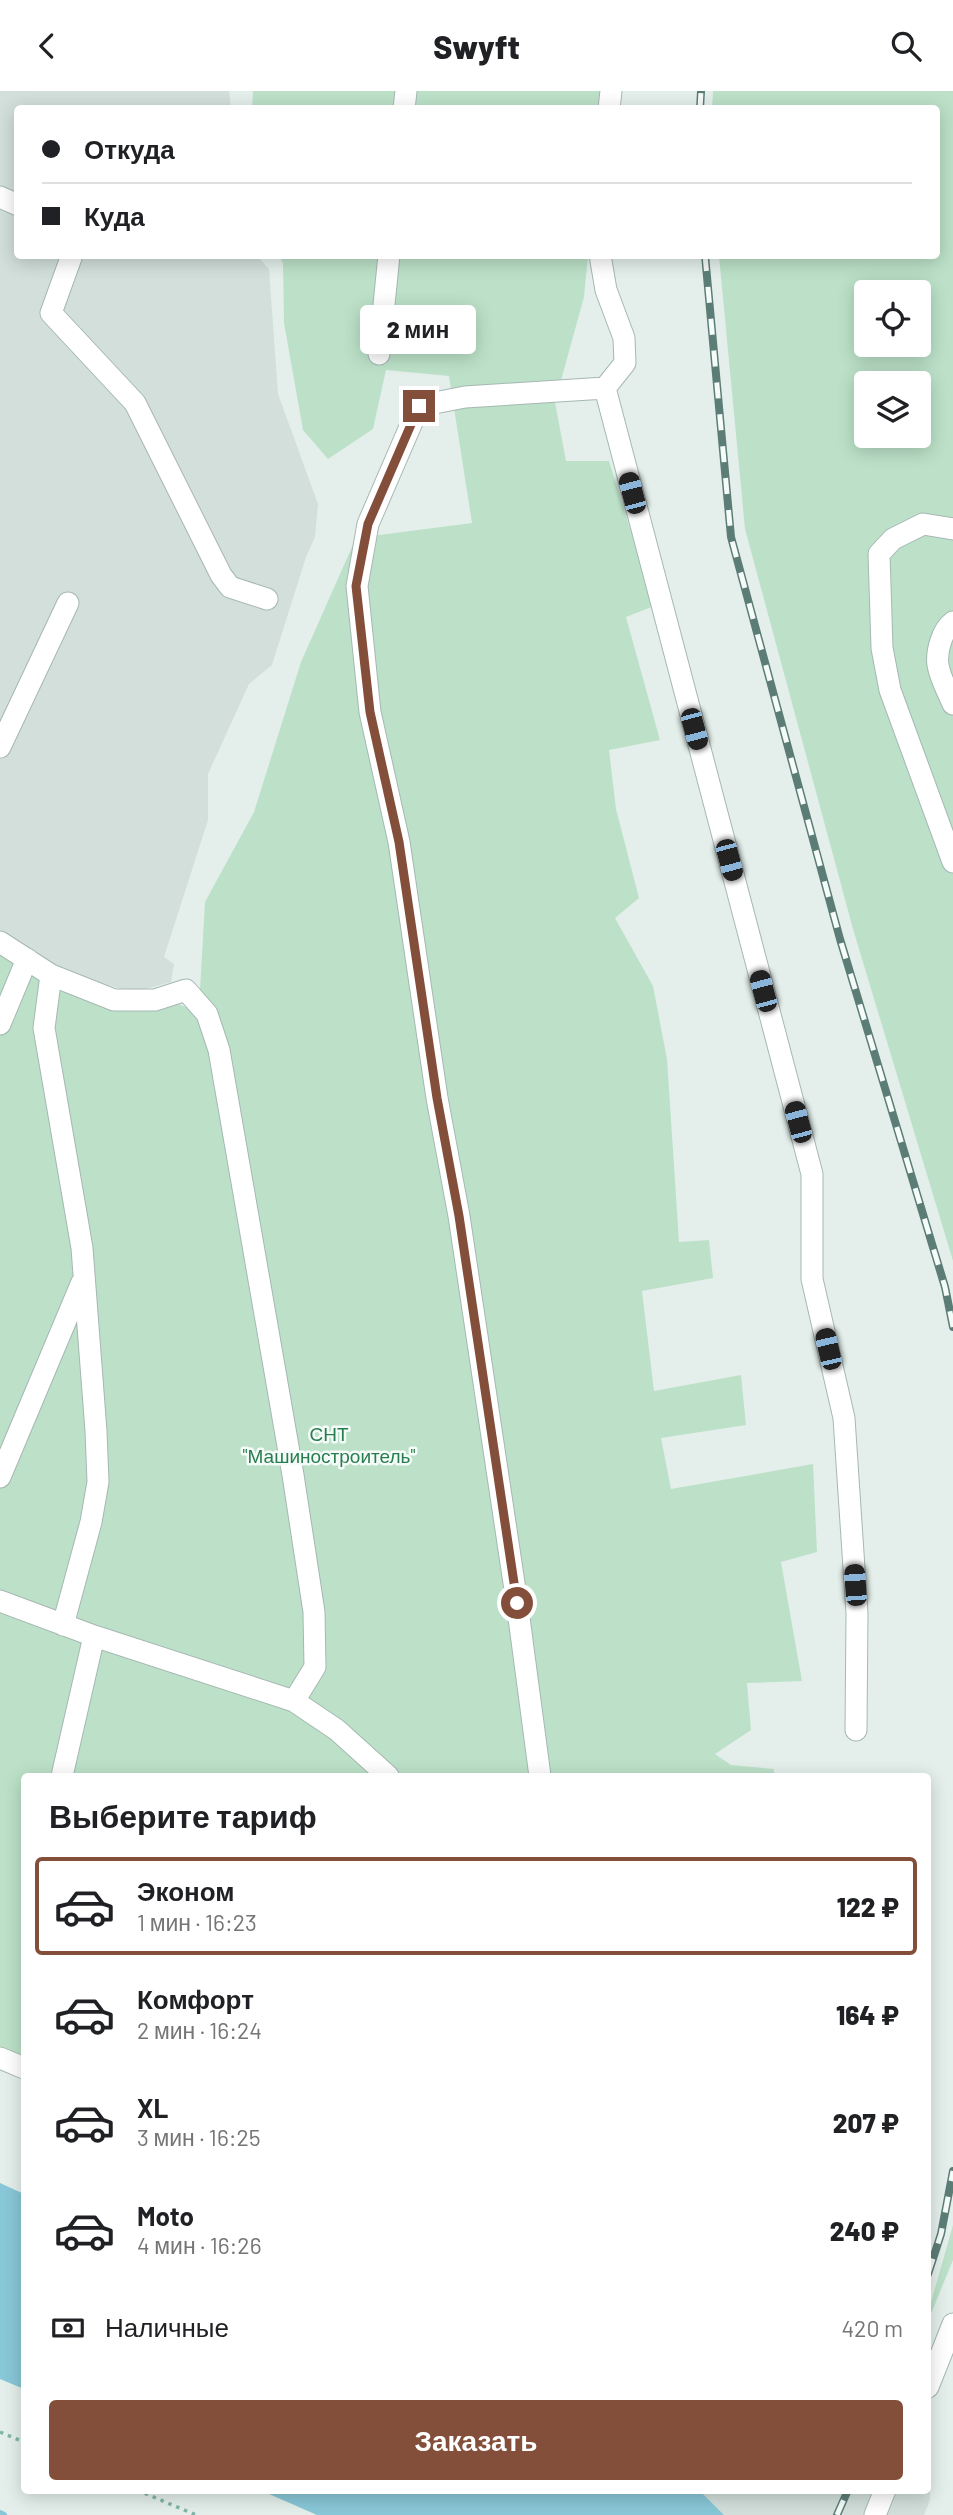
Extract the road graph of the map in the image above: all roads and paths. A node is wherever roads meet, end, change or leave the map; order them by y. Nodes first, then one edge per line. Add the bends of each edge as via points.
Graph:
1 (71, 259) edge
2 (389, 259) edge
3 (601, 259) edge
4 (379, 354) dead end
5 (605, 388) junction
6 (953, 529) edge
7 (267, 599) dead end
8 (68, 603) dead end
9 (953, 622) edge
10 (953, 704) edge
11 (0, 747) edge
12 (953, 862) edge
13 (0, 942) edge
14 (27, 959) junction
15 (51, 975) junction
16 (0, 1024) edge
17 (84, 1278) junction
18 (0, 1477) edge
19 (0, 1601) edge
20 (63, 1625) junction
21 (94, 1636) junction
22 (294, 1701) junction
23 (856, 1730) dead end
24 (63, 1773) edge
25 (385, 1773) edge
26 (540, 1773) edge
27 (0, 2058) edge
28 (21, 2067) edge
29 (953, 2324) edge
30 (931, 2379) edge
31 (0, 2432) edge
32 (21, 2441) edge
33 (146, 2494) edge
34 (884, 2494) edge
35 (196, 2515) edge
36 (875, 2515) edge

1 - 7 lane via 51,313 135,403 230,587
2 - 4 lane
3 - 5 lane via 606,290 624,338 625,363
5 - 23 lane via 812,1174 812,1279 844,1418 857,1613
5 - 26 lane via 466,397 419,406 368,524 356,586 370,712 399,842 459,1216
6 - 12 lane via 923,524 894,539 879,554 882,648 890,690
8 - 11 lane
9 - 10 lane via 940,643 938,665
13 - 14 lane
14 - 15 lane
14 - 16 lane
15 - 17 lane via 44,1028
15 - 22 lane via 114,1000 155,1000 186,990 207,1014 219,1050 314,1612 315,1667
17 - 18 lane
17 - 20 lane via 97,1482
19 - 20 lane
20 - 21 lane
21 - 22 lane
21 - 24 lane
22 - 25 lane via 337,1730
27 - 28 lane
29 - 30 lane
31 - 32 path
33 - 35 path
34 - 36 lane

